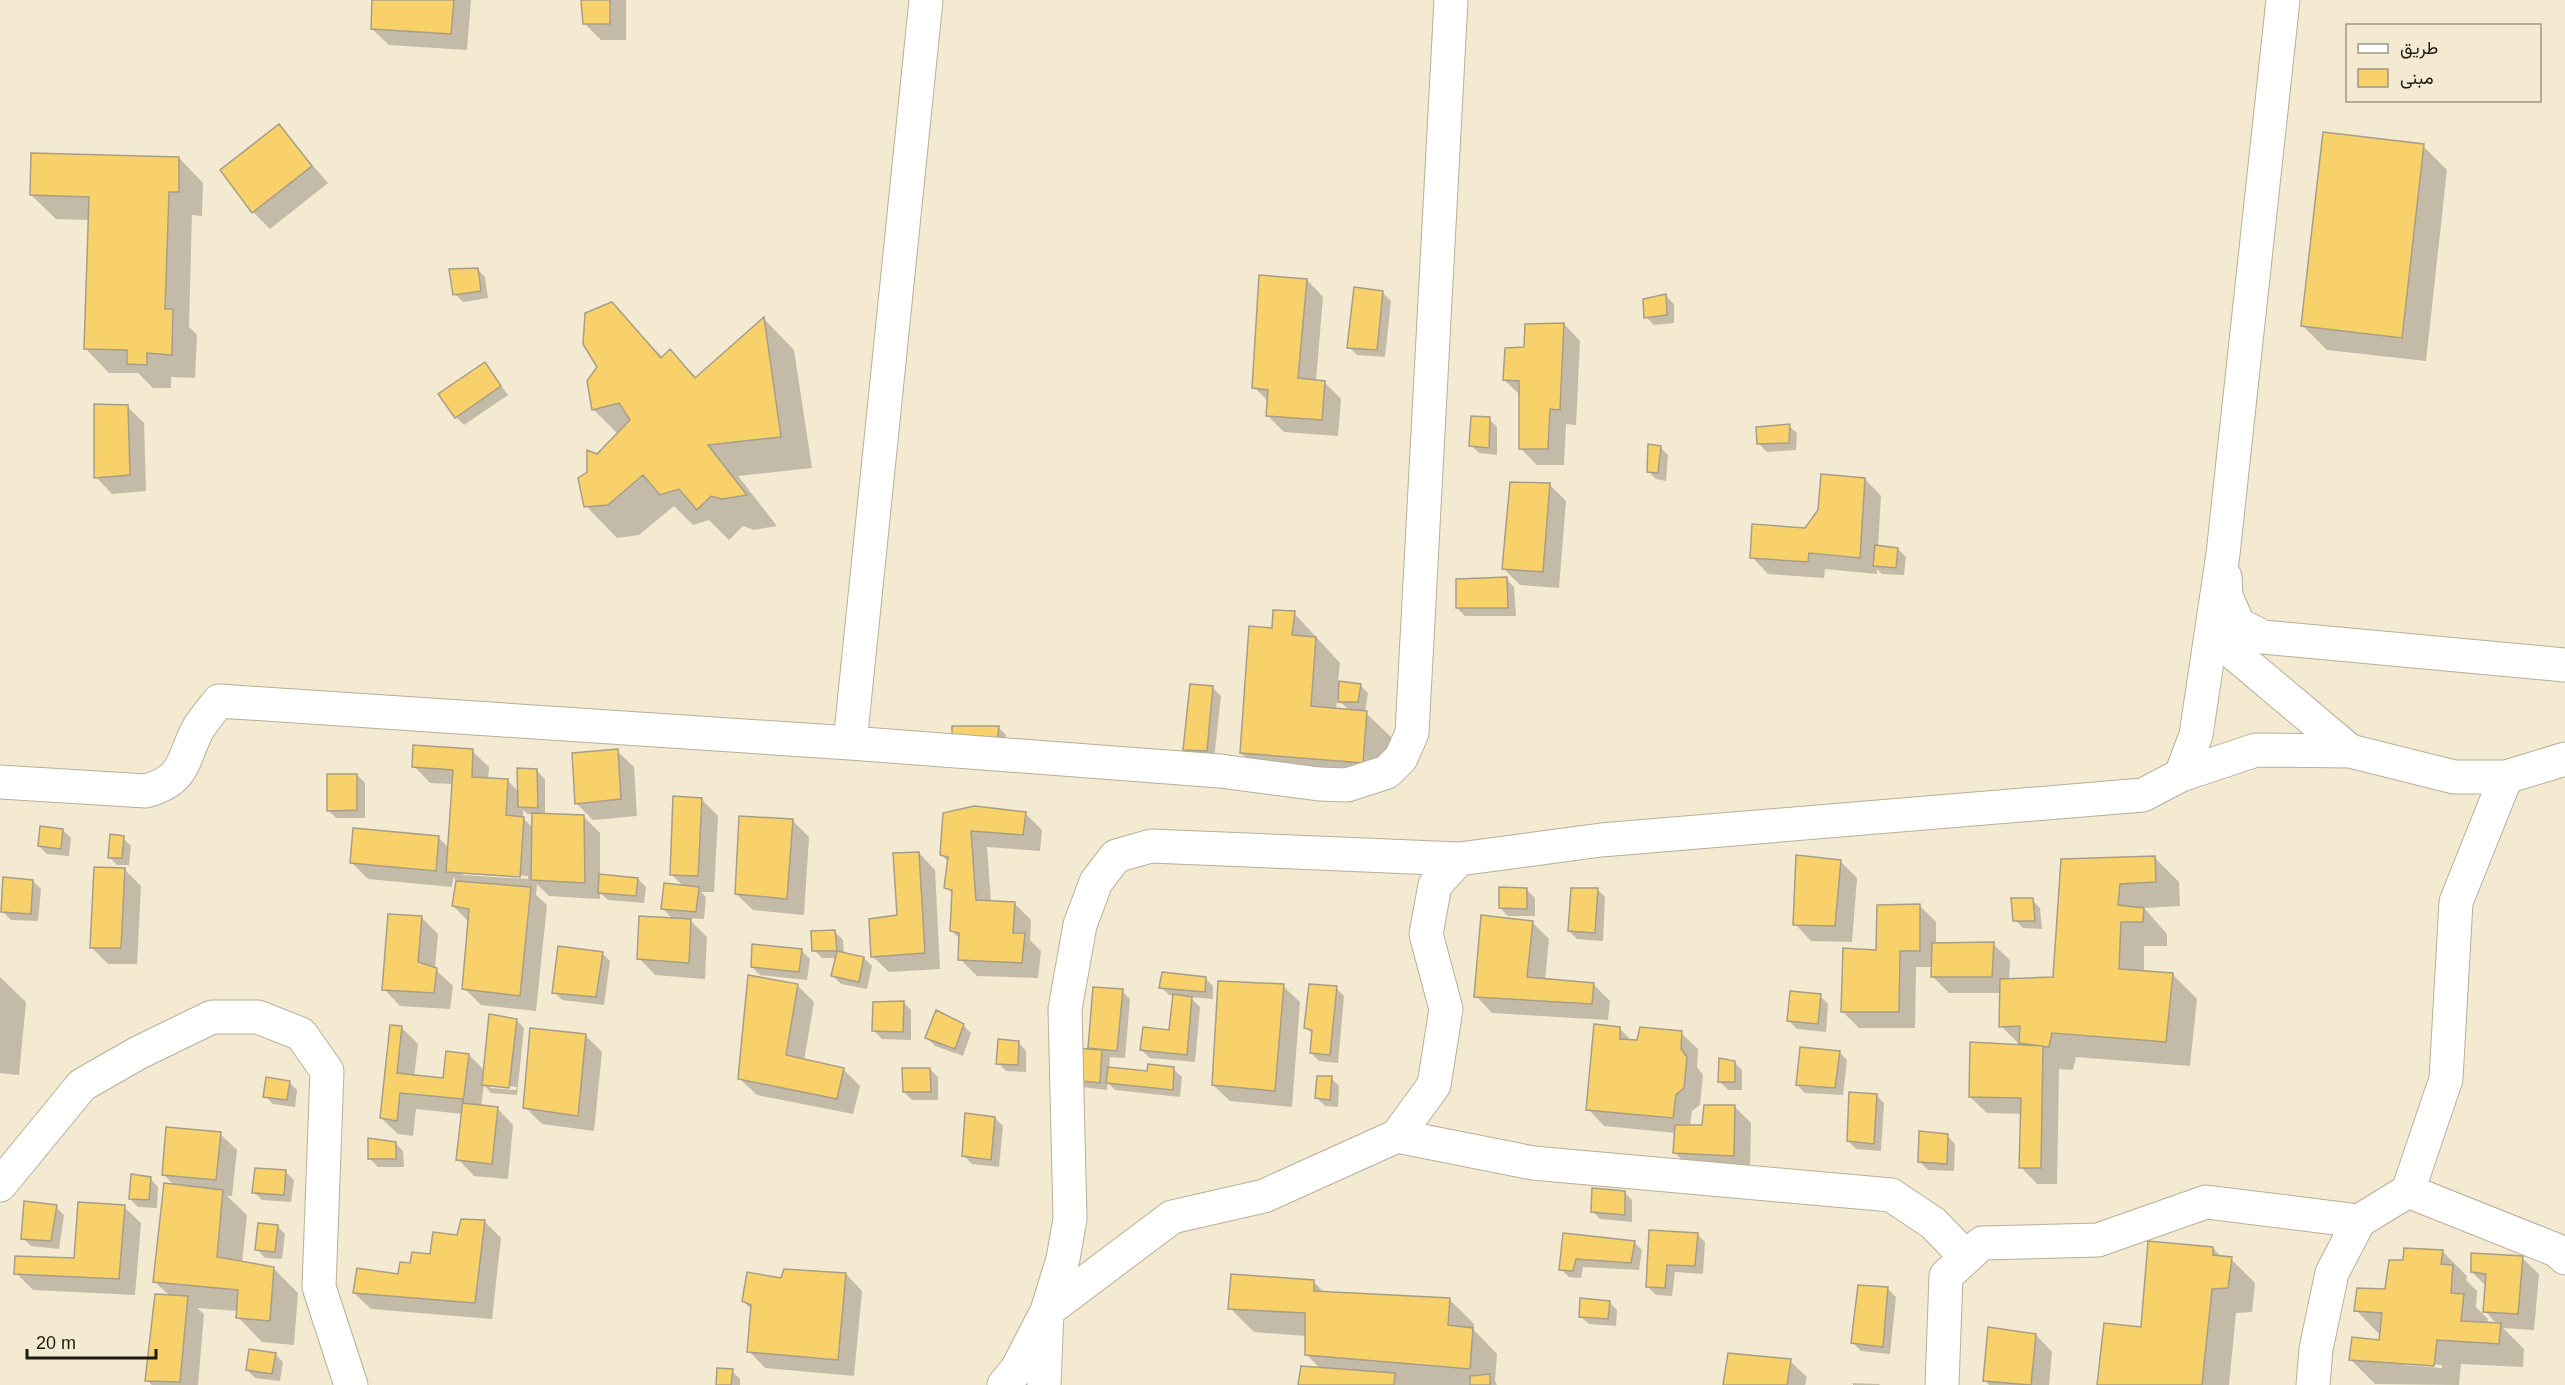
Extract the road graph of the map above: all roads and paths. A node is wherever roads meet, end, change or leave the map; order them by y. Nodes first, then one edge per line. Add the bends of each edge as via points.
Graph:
1 (926, 0) edge
2 (1452, 0) edge
3 (2283, 0) edge
4 (2223, 554) junction
5 (2211, 634) junction
6 (2565, 665) edge
7 (850, 743) junction
8 (2350, 751) junction
9 (2565, 759) edge
10 (2181, 775) junction
11 (2506, 777) junction
12 (0, 782) edge
13 (1459, 859) junction
14 (1397, 1136) junction
15 (0, 1185) edge
16 (2408, 1191) junction
17 (2360, 1221) junction
18 (1966, 1257) junction
19 (2565, 1258) edge
20 (1047, 1311) junction
21 (351, 1385) edge
22 (1004, 1385) edge
23 (1044, 1385) edge
24 (1942, 1385) edge
25 (2313, 1385) edge

1 - 7 street
2 - 7 street via 1412,733 1401,758 1388,772 1347,785 1220,771
3 - 4 street
4 - 5 street
4 - 6 street via 2226,596 2238,624 2263,637
5 - 8 street
5 - 10 street via 2196,735
7 - 12 street via 219,702 200,726 180,773 164,786 146,791
8 - 10 street via 2256,750
8 - 11 street via 2454,777
9 - 11 street
10 - 13 street via 2143,795 1601,840
11 - 16 street via 2456,902 2446,1079
13 - 14 street via 1435,885 1426,934 1446,1009 1434,1085
13 - 20 street via 1151,846 1116,856 1096,882 1080,925 1065,1009 1070,1219
14 - 18 street via 1533,1163 1891,1195 1933,1223
14 - 20 street via 1264,1196 1172,1217
15 - 21 street via 82,1085 138,1053 212,1017 258,1017 301,1034 327,1071 319,1287
16 - 17 street
16 - 19 street via 2556,1250
17 - 18 street via 2206,1202 2098,1240 1982,1243
17 - 25 street via 2332,1273 2316,1349
18 - 24 street via 1946,1276
20 - 22 street via 1017,1370
20 - 23 street

